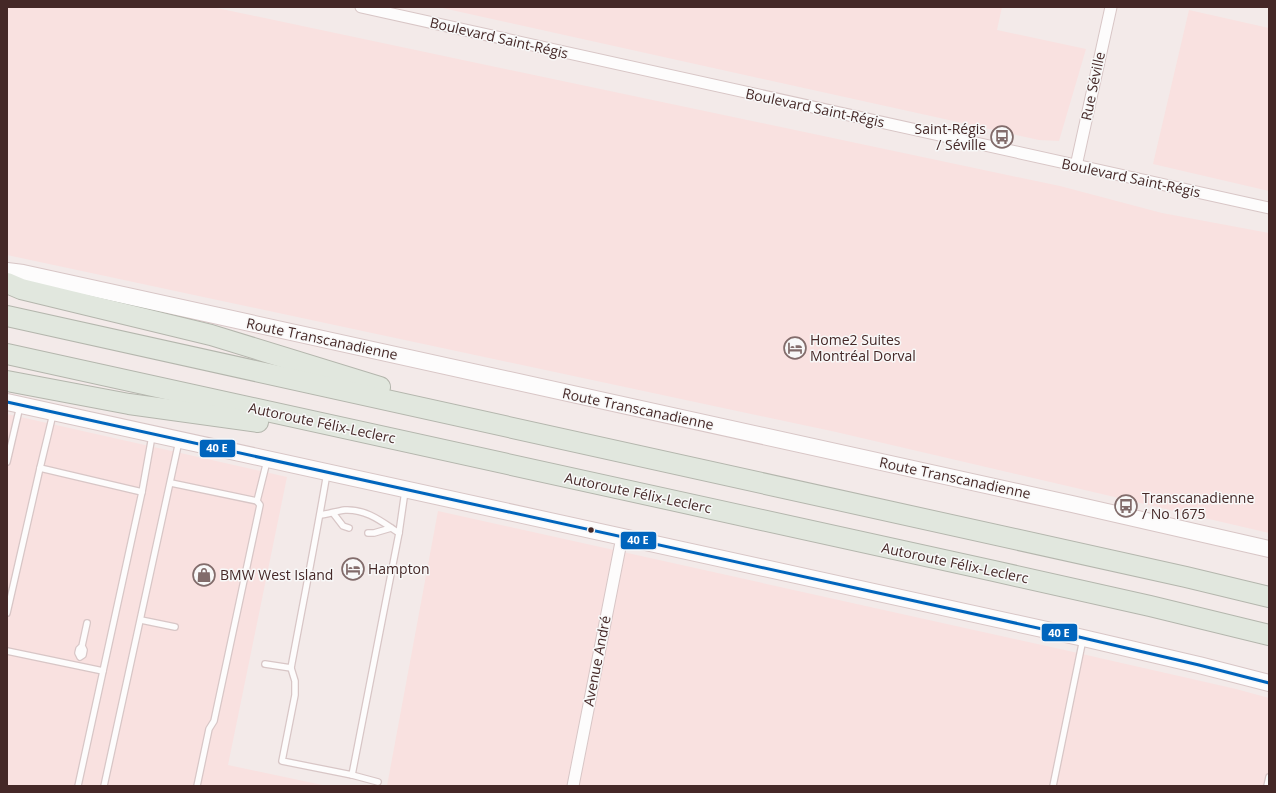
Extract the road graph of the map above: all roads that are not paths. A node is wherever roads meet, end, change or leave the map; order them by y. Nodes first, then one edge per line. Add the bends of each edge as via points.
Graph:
1 (361, 7) edge
2 (1111, 7) edge
3 (1076, 166) junction
4 (1269, 208) edge
5 (7, 271) edge
6 (7, 283) edge
7 (7, 316) edge
8 (7, 354) edge
9 (7, 382) edge
10 (14, 403) edge
11 (53, 411) junction
12 (516, 429) junction
13 (152, 433) junction
14 (179, 439) junction
15 (403, 441) junction
16 (267, 459) junction
17 (7, 462) edge
18 (40, 468) junction
19 (327, 472) junction
20 (170, 482) junction
21 (406, 489) junction
22 (142, 492) junction
23 (257, 501) junction
24 (333, 513) junction
25 (320, 515) junction
26 (349, 528) dead end
27 (391, 528) junction
28 (368, 533) dead end
29 (399, 534) junction
30 (622, 536) junction
31 (1269, 550) edge
32 (1269, 597) edge
33 (7, 613) edge
34 (141, 620) junction
35 (87, 623) dead end
36 (176, 627) dead end
37 (1269, 635) edge
38 (1083, 638) junction
39 (7, 651) edge
40 (264, 664) dead end
41 (78, 666) junction
42 (291, 668) junction
43 (103, 671) junction
44 (1269, 683) edge
45 (352, 775) junction
46 (1269, 777) edge
47 (378, 782) dead end
48 (78, 786) edge
49 (104, 786) edge
50 (197, 786) edge
51 (573, 786) edge
52 (1053, 786) edge
53 (1267, 786) edge

1 - 3 street, Boulevard Saint-Régis
2 - 3 street, Rue Séville
3 - 4 street, Boulevard Saint-Régis
5 - 31 main road, Route Transcanadienne via 1072,504
6 - 12 highway via 21,289 211,335
7 - 12 highway
8 - 15 highway, Autoroute Félix-Leclerc
9 - 15 highway via 129,404
10 - 11 main road
10 - 17 lane
11 - 13 main road
11 - 18 lane
12 - 32 highway
13 - 14 main road
13 - 22 lane
14 - 16 main road
14 - 20 lane
15 - 37 highway, Autoroute Félix-Leclerc via 994,571
16 - 19 main road
16 - 23 lane
18 - 22 lane
18 - 33 lane
19 - 21 main road
19 - 25 lane
20 - 23 lane
20 - 34 lane
21 - 29 lane
21 - 30 main road
22 - 43 lane
23 - 50 lane via 260,505 214,721 209,729
24 - 25 lane
24 - 26 lane via 343,526
24 - 27 lane via 345,510 363,511
25 - 42 lane
27 - 28 lane
27 - 29 lane
29 - 45 lane
30 - 38 main road
30 - 51 street, Avenue André
34 - 36 lane
34 - 49 lane
35 - 41 lane via 82,646 83,655
38 - 44 main road
38 - 52 lane
39 - 41 lane
40 - 42 lane
41 - 43 lane
42 - 45 lane via 295,695 282,761
43 - 48 lane
45 - 47 lane
46 - 53 lane

